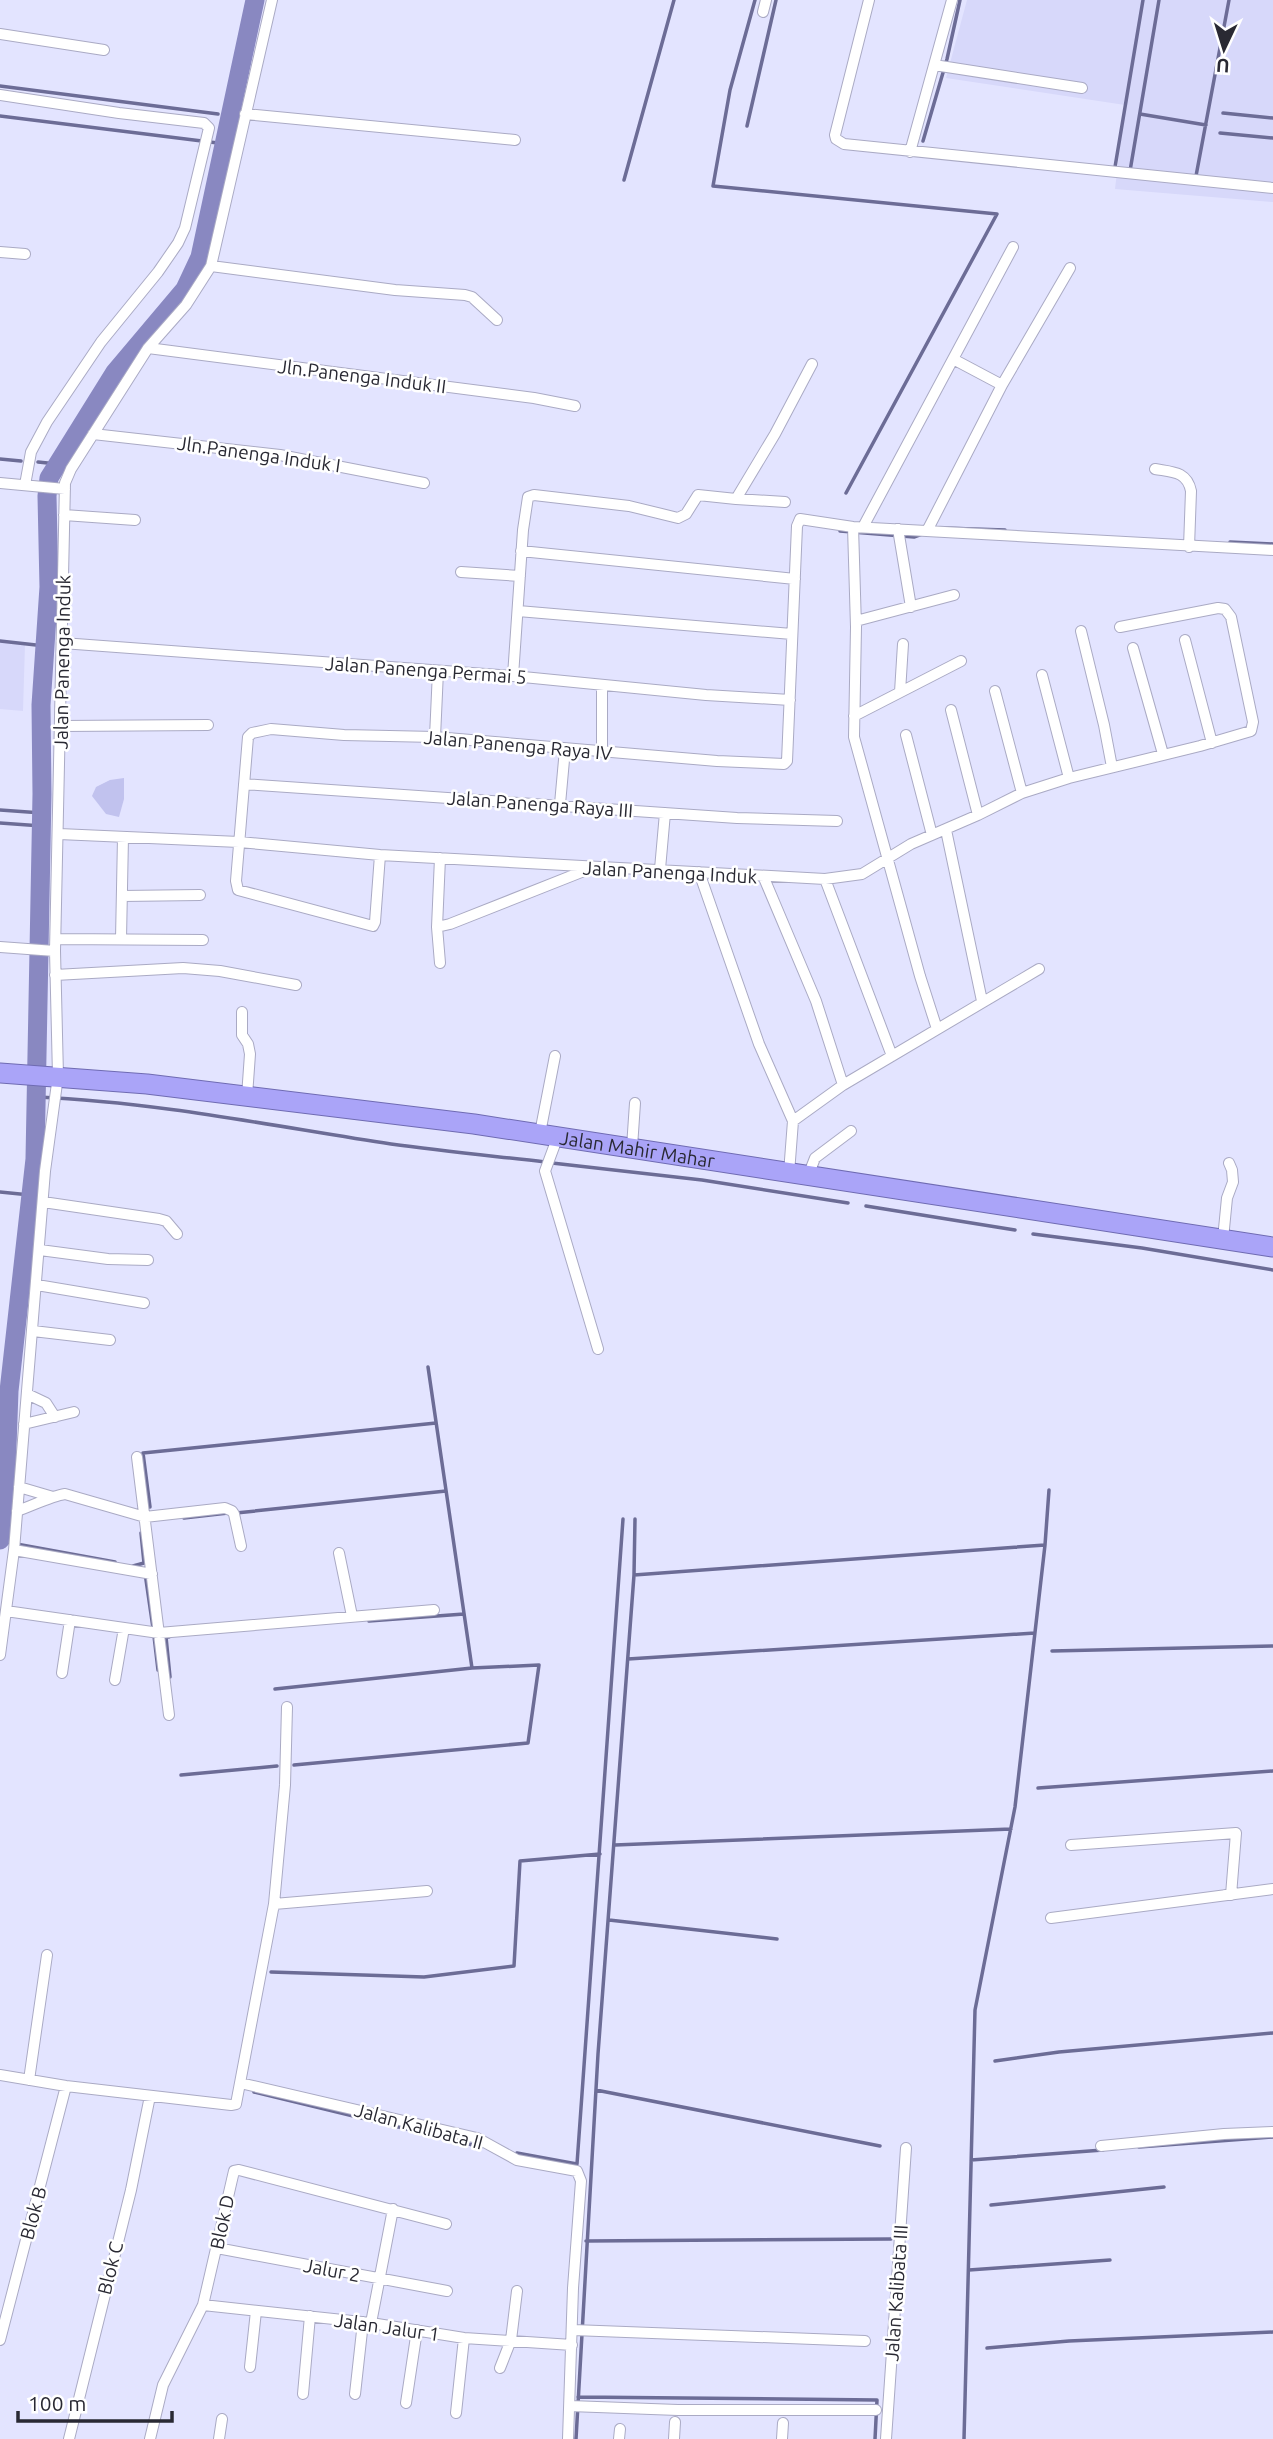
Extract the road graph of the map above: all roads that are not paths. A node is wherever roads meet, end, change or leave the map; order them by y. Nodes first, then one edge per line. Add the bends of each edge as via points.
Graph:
1 (272, 0) edge
2 (766, 0) edge
3 (869, 0) edge
4 (952, 0) edge
5 (763, 12) dead end
6 (0, 34) edge
7 (104, 50) dead end
8 (934, 65) junction
9 (1082, 88) dead end
10 (0, 95) edge
11 (245, 114) junction
12 (515, 140) dead end
13 (910, 152) junction
14 (1273, 188) edge
15 (1013, 247) dead end
16 (0, 252) edge
17 (25, 254) dead end
18 (211, 266) junction
19 (1069, 268) dead end
20 (497, 320) dead end
21 (149, 348) junction
22 (953, 359) junction
23 (813, 364) dead end
24 (1002, 385) junction
25 (575, 406) dead end
26 (93, 434) junction
27 (1155, 469) dead end
28 (0, 483) edge
29 (424, 484) dead end
30 (25, 485) junction
31 (61, 488) junction
32 (736, 499) junction
33 (785, 502) dead end
34 (64, 515) junction
35 (135, 520) dead end
36 (858, 527) junction
37 (898, 529) junction
38 (927, 531) junction
39 (1189, 547) junction
40 (1273, 550) edge
41 (521, 551) junction
42 (461, 572) dead end
43 (520, 576) junction
44 (795, 579) junction
45 (954, 595) dead end
46 (911, 607) junction
47 (518, 611) junction
48 (856, 621) junction
49 (1120, 627) dead end
50 (1081, 631) dead end
51 (792, 634) junction
52 (1185, 640) dead end
53 (62, 643) junction
54 (903, 644) dead end
55 (1133, 648) dead end
56 (961, 661) dead end
57 (438, 671) junction
58 (1042, 675) dead end
59 (513, 676) junction
60 (602, 685) junction
61 (995, 691) dead end
62 (900, 692) junction
63 (790, 700) junction
64 (951, 710) dead end
65 (854, 716) junction
66 (208, 725) dead end
67 (61, 726) junction
68 (906, 734) dead end
69 (435, 737) junction
70 (1212, 743) junction
71 (565, 749) junction
72 (602, 752) junction
73 (1163, 754) junction
74 (1112, 766) junction
75 (1069, 778) junction
76 (244, 784) junction
77 (1022, 793) junction
78 (560, 804) junction
79 (665, 813) junction
80 (978, 816) junction
81 (837, 821) dead end
82 (946, 830) junction
83 (59, 834) junction
84 (932, 835) junction
85 (123, 837) junction
86 (239, 842) junction
87 (380, 855) junction
88 (440, 858) junction
89 (888, 859) junction
90 (595, 867) junction
91 (660, 869) junction
92 (699, 872) junction
93 (764, 878) junction
94 (825, 879) junction
95 (200, 895) dead end
96 (122, 896) junction
97 (437, 927) junction
98 (56, 939) junction
99 (121, 939) junction
100 (202, 940) dead end
101 (0, 947) edge
102 (51, 951) junction
103 (440, 963) dead end
104 (1039, 970) dead end
105 (55, 975) junction
106 (296, 985) dead end
107 (982, 1001) junction
108 (242, 1012) dead end
109 (937, 1029) junction
110 (555, 1056) dead end
111 (892, 1056) junction
112 (0, 1073) edge
113 (54, 1075) junction
114 (843, 1084) junction
115 (247, 1096) junction
116 (635, 1103) dead end
117 (793, 1121) junction
118 (851, 1131) dead end
119 (549, 1135) junction
120 (632, 1147) junction
121 (1229, 1163) dead end
122 (799, 1175) junction
123 (43, 1202) junction
124 (177, 1234) dead end
125 (1223, 1239) junction
126 (1273, 1247) edge
127 (40, 1250) junction
128 (148, 1260) dead end
129 (37, 1285) junction
130 (144, 1303) dead end
131 (33, 1331) junction
132 (110, 1340) dead end
133 (598, 1349) dead end
134 (27, 1394) junction
135 (75, 1412) dead end
136 (55, 1417) junction
137 (24, 1424) junction
138 (137, 1457) dead end
139 (19, 1487) junction
140 (53, 1497) junction
141 (17, 1511) junction
142 (145, 1517) junction
143 (241, 1546) dead end
144 (14, 1550) junction
145 (339, 1553) dead end
146 (152, 1574) junction
147 (4, 1575) edge
148 (434, 1610) dead end
149 (6, 1611) junction
150 (352, 1616) junction
151 (70, 1620) junction
152 (124, 1628) junction
153 (159, 1633) junction
154 (0, 1655) edge
155 (62, 1673) dead end
156 (115, 1680) dead end
157 (287, 1707) dead end
158 (169, 1715) dead end
159 (1071, 1845) dead end
160 (1273, 1889) edge
161 (427, 1891) dead end
162 (1231, 1895) junction
163 (274, 1904) junction
164 (1051, 1918) dead end
165 (47, 1955) dead end
166 (0, 2075) edge
167 (29, 2080) junction
168 (240, 2083) junction
169 (66, 2086) junction
170 (150, 2096) junction
171 (1273, 2132) edge
172 (1101, 2146) dead end
173 (906, 2148) dead end
174 (393, 2209) junction
175 (446, 2224) dead end
176 (217, 2248) junction
177 (380, 2279) junction
178 (447, 2291) dead end
179 (517, 2291) dead end
180 (203, 2305) junction
181 (256, 2311) junction
182 (310, 2316) junction
183 (367, 2323) junction
184 (417, 2330) junction
185 (573, 2330) junction
186 (464, 2338) junction
187 (0, 2340) edge
188 (511, 2340) junction
189 (865, 2341) dead end
190 (572, 2345) junction
191 (250, 2367) dead end
192 (500, 2368) dead end
193 (303, 2393) dead end
194 (355, 2394) dead end
195 (406, 2403) dead end
196 (570, 2406) junction
197 (876, 2410) dead end
198 (456, 2413) dead end
199 (222, 2419) dead end
200 (675, 2422) dead end
201 (783, 2423) dead end
202 (69, 2439) edge
203 (150, 2439) edge
204 (219, 2439) edge
205 (568, 2439) edge
206 (674, 2439) edge
207 (782, 2439) edge
208 (886, 2439) edge

1 - 11 street
2 - 5 street
3 - 13 street via 836,139 849,145
4 - 8 street
6 - 7 street
8 - 9 street
8 - 13 street
10 - 30 street via 205,123 209,128 178,243 101,342 47,422 31,452
11 - 12 street
11 - 18 street
13 - 14 street
15 - 22 street
16 - 17 street
18 - 20 street via 465,295
18 - 21 street via 186,305
19 - 24 street
21 - 25 street, Jln.Panenga Induk II
21 - 26 street
22 - 24 street
22 - 36 street
23 - 32 street
24 - 38 street
26 - 29 street, Jln.Panenga Induk I via 268,453
26 - 31 street
27 - 39 street via 1178,472 1189,482
28 - 30 street
30 - 31 street
31 - 34 street, Jalan Panenga Induk
32 - 33 street
32 - 41 street via 698,495 678,518 629,506 531,495 526,503
34 - 35 street
34 - 53 street, Jalan Panenga Induk
36 - 37 street
36 - 44 street via 800,519
36 - 48 street
37 - 38 street
37 - 46 street
38 - 39 street
39 - 40 street
41 - 43 street
41 - 44 street
42 - 43 street
43 - 47 street
44 - 51 street
45 - 46 street
46 - 48 street
47 - 51 street
47 - 59 street
48 - 65 street
49 - 70 street, Jalan Panenga Induk via 1225,608 1231,617 1253,722 1248,733
50 - 74 street
51 - 63 street
52 - 70 street
53 - 57 street, Jalan Panenga Permai 5
53 - 67 street, Jalan Panenga Induk
54 - 62 street
55 - 73 street
56 - 62 street
57 - 59 street, Jalan Panenga Permai 5
57 - 69 street
58 - 75 street
59 - 60 street, Jalan Panenga Permai 5
60 - 63 street, Jalan Panenga Permai 5
60 - 72 street
61 - 77 street
62 - 65 street
63 - 72 street, Jalan Panenga Raya IV via 785,764
64 - 80 street
65 - 89 street via 855,741
66 - 67 street
67 - 83 street, Jalan Panenga Induk
68 - 84 street
69 - 71 street, Jalan Panenga Raya IV
69 - 76 street, Jalan Panenga Raya IV via 271,729 252,733
70 - 73 street, Jalan Panenga Induk
71 - 72 street, Jalan Panenga Raya IV
71 - 78 street
73 - 74 street, Jalan Panenga Induk
74 - 75 street, Jalan Panenga Induk
75 - 77 street, Jalan Panenga Induk
76 - 78 street, Jalan Panenga Raya III
76 - 86 street
77 - 80 street, Jalan Panenga Induk
78 - 79 street, Jalan Panenga Raya III
79 - 81 street, Jalan Panenga Raya III
79 - 91 street
80 - 82 street, Jalan Panenga Induk
82 - 84 street, Jalan Panenga Induk
82 - 107 street
83 - 85 street, Jalan Panenga Induk
83 - 98 street, Jalan Panenga Induk
84 - 89 street, Jalan Panenga Induk
85 - 86 street, Jalan Panenga Induk
85 - 96 street
86 - 87 street, Jalan Panenga Induk
86 - 87 street via 238,890 369,926 375,922
87 - 88 street, Jalan Panenga Induk
88 - 90 street, Jalan Panenga Induk
88 - 97 street
89 - 94 street, Jalan Panenga Induk via 862,874
89 - 109 street
90 - 91 street, Jalan Panenga Induk
90 - 97 street
91 - 92 street, Jalan Panenga Induk
92 - 93 street, Jalan Panenga Induk
92 - 117 street via 759,1044
93 - 94 street, Jalan Panenga Induk
93 - 114 street via 816,1001
94 - 111 street
95 - 96 street
96 - 99 street
97 - 103 street
98 - 99 street
98 - 102 street, Jalan Panenga Induk
99 - 100 street
101 - 102 street
102 - 105 street, Jalan Panenga Induk
104 - 107 street
105 - 106 street via 183,968
105 - 113 street, Jalan Panenga Induk
107 - 109 street
108 - 115 street via 242,1035 250,1054
109 - 111 street
110 - 119 street
111 - 114 street
112 - 113 highway, Jalan Mahir Mahar
113 - 115 highway, Jalan Mahir Mahar
113 - 123 street, Jalan Panenga Induk
114 - 117 street
115 - 119 highway, Jalan Mahir Mahar
116 - 120 street
117 - 122 street
118 - 122 street
119 - 120 highway, Jalan Mahir Mahar
119 - 133 street via 545,1171
120 - 122 highway, Jalan Mahir Mahar
121 - 125 street via 1233,1182
122 - 125 highway, Jalan Mahir Mahar
123 - 124 street via 159,1219
123 - 127 street, Jalan Panenga Induk
125 - 126 highway, Jalan Mahir Mahar
127 - 128 street
127 - 129 street, Jalan Panenga Induk
129 - 130 street
129 - 131 street, Jalan Panenga Induk
131 - 132 street
131 - 134 street, Jalan Panenga Induk
134 - 136 street via 46,1403
134 - 137 street, Jalan Panenga Induk
135 - 136 street
136 - 137 street
137 - 139 street, Jalan Panenga Induk
138 - 142 street
139 - 140 street
139 - 141 street, Jalan Panenga Induk
140 - 141 street
140 - 142 street via 65,1494
141 - 144 street, Jalan Panenga Induk
142 - 143 street via 229,1508
142 - 146 street
144 - 146 street
144 - 147 street, Jalan Panenga Induk
145 - 150 street
146 - 153 street
147 - 149 street, Jalan Panenga Induk
148 - 150 street
149 - 151 street
149 - 154 street, Jalan Panenga Induk
150 - 153 street
151 - 152 street
151 - 155 street
152 - 153 street
152 - 156 street
153 - 158 street
157 - 163 street
159 - 162 street via 1236,1833
160 - 162 street
161 - 163 street
162 - 164 street
163 - 168 street
165 - 167 street
166 - 167 street
167 - 169 street
168 - 170 street via 234,2105
168 - 185 street, Jalan Kalibata II via 477,2138 521,2162 577,2171 581,2180
169 - 170 street
169 - 187 street, Blok B
170 - 202 street, Blok C
171 - 172 street
173 - 208 street, Jalan Kalibata III
174 - 175 street, Blok D
174 - 176 street, Blok D via 236,2170
174 - 177 street
176 - 177 street, Jalur 2
176 - 180 street, Blok D
177 - 178 street, Jalur 2
177 - 183 street
179 - 188 street
180 - 181 street, Jalan Jalur 1
180 - 203 street, Blok D via 163,2385
181 - 182 street, Jalan Jalur 1
181 - 191 street
182 - 183 street, Jalan Jalur 1
182 - 193 street
183 - 184 street, Jalan Jalur 1
183 - 194 street
184 - 186 street, Jalan Jalur 1
184 - 195 street
185 - 189 street
185 - 190 street, Jalan Kalibata II
186 - 188 street, Jalan Jalur 1
186 - 198 street
188 - 190 street, Jalan Jalur 1
188 - 192 street
190 - 196 street, Jalan Kalibata II
196 - 197 street
196 - 205 street, Jalan Kalibata II
199 - 204 street
200 - 206 street
201 - 207 street

